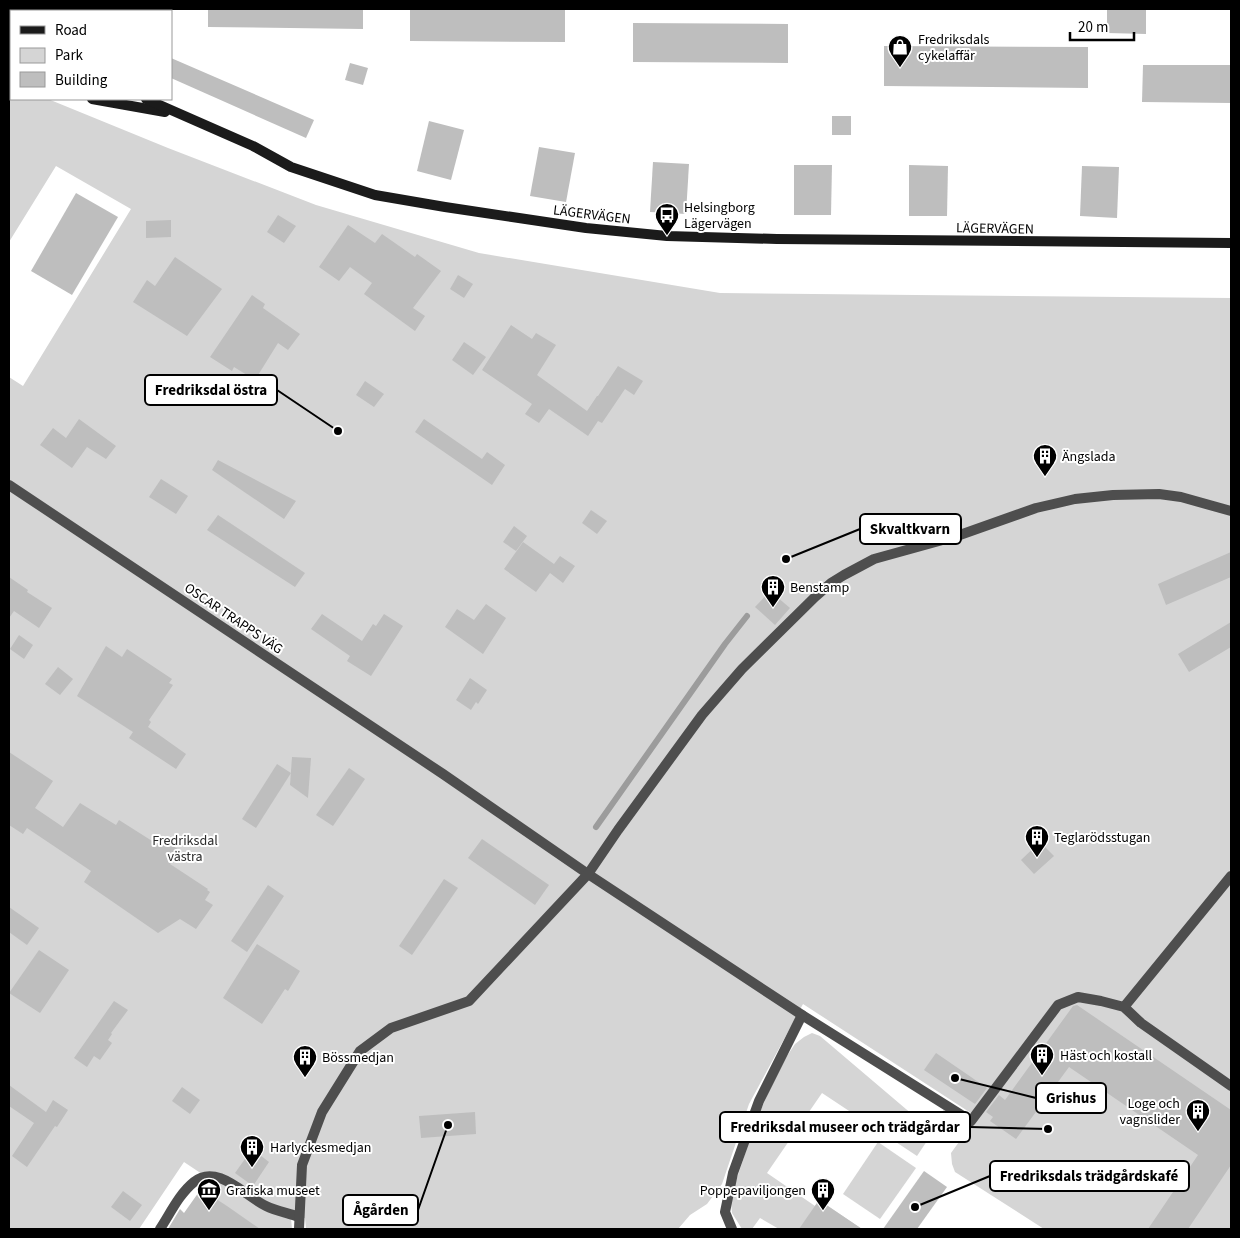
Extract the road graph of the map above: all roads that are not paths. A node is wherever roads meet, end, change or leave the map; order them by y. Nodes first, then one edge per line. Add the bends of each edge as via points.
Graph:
1 (98, 100) edge
2 (148, 100) edge
3 (179, 114) junction
4 (1231, 243) edge
5 (9, 485) edge
6 (1231, 511) edge
7 (588, 874) junction
8 (1231, 876) edge
9 (1124, 1007) junction
10 (802, 1015) junction
11 (1231, 1086) edge
12 (298, 1217) junction
13 (160, 1229) edge
14 (299, 1229) edge
15 (732, 1229) edge

1 - 3 street, LÄGERVÄGEN
2 - 3 street, LÄGERVÄGEN
3 - 4 street, LÄGERVÄGEN via 253,146 291,167 375,195 586,228 666,236
5 - 7 lane, OSCAR TRAPPS VÄG
6 - 7 lane via 1159,494 1075,499 1036,508 957,536 874,559 844,574 814,597 742,669 702,715
7 - 10 lane, OSCAR TRAPPS VÄG
7 - 12 lane via 469,1000 391,1028 360,1051 322,1112 302,1165
8 - 9 lane
9 - 10 lane, OSCAR TRAPPS VÄG via 1078,997 1058,1005 971,1121
9 - 11 lane via 1141,1023
10 - 15 lane via 759,1101 733,1173 725,1212
12 - 13 lane via 266,1206 218,1176 206,1177 195,1181 186,1190
12 - 14 lane

